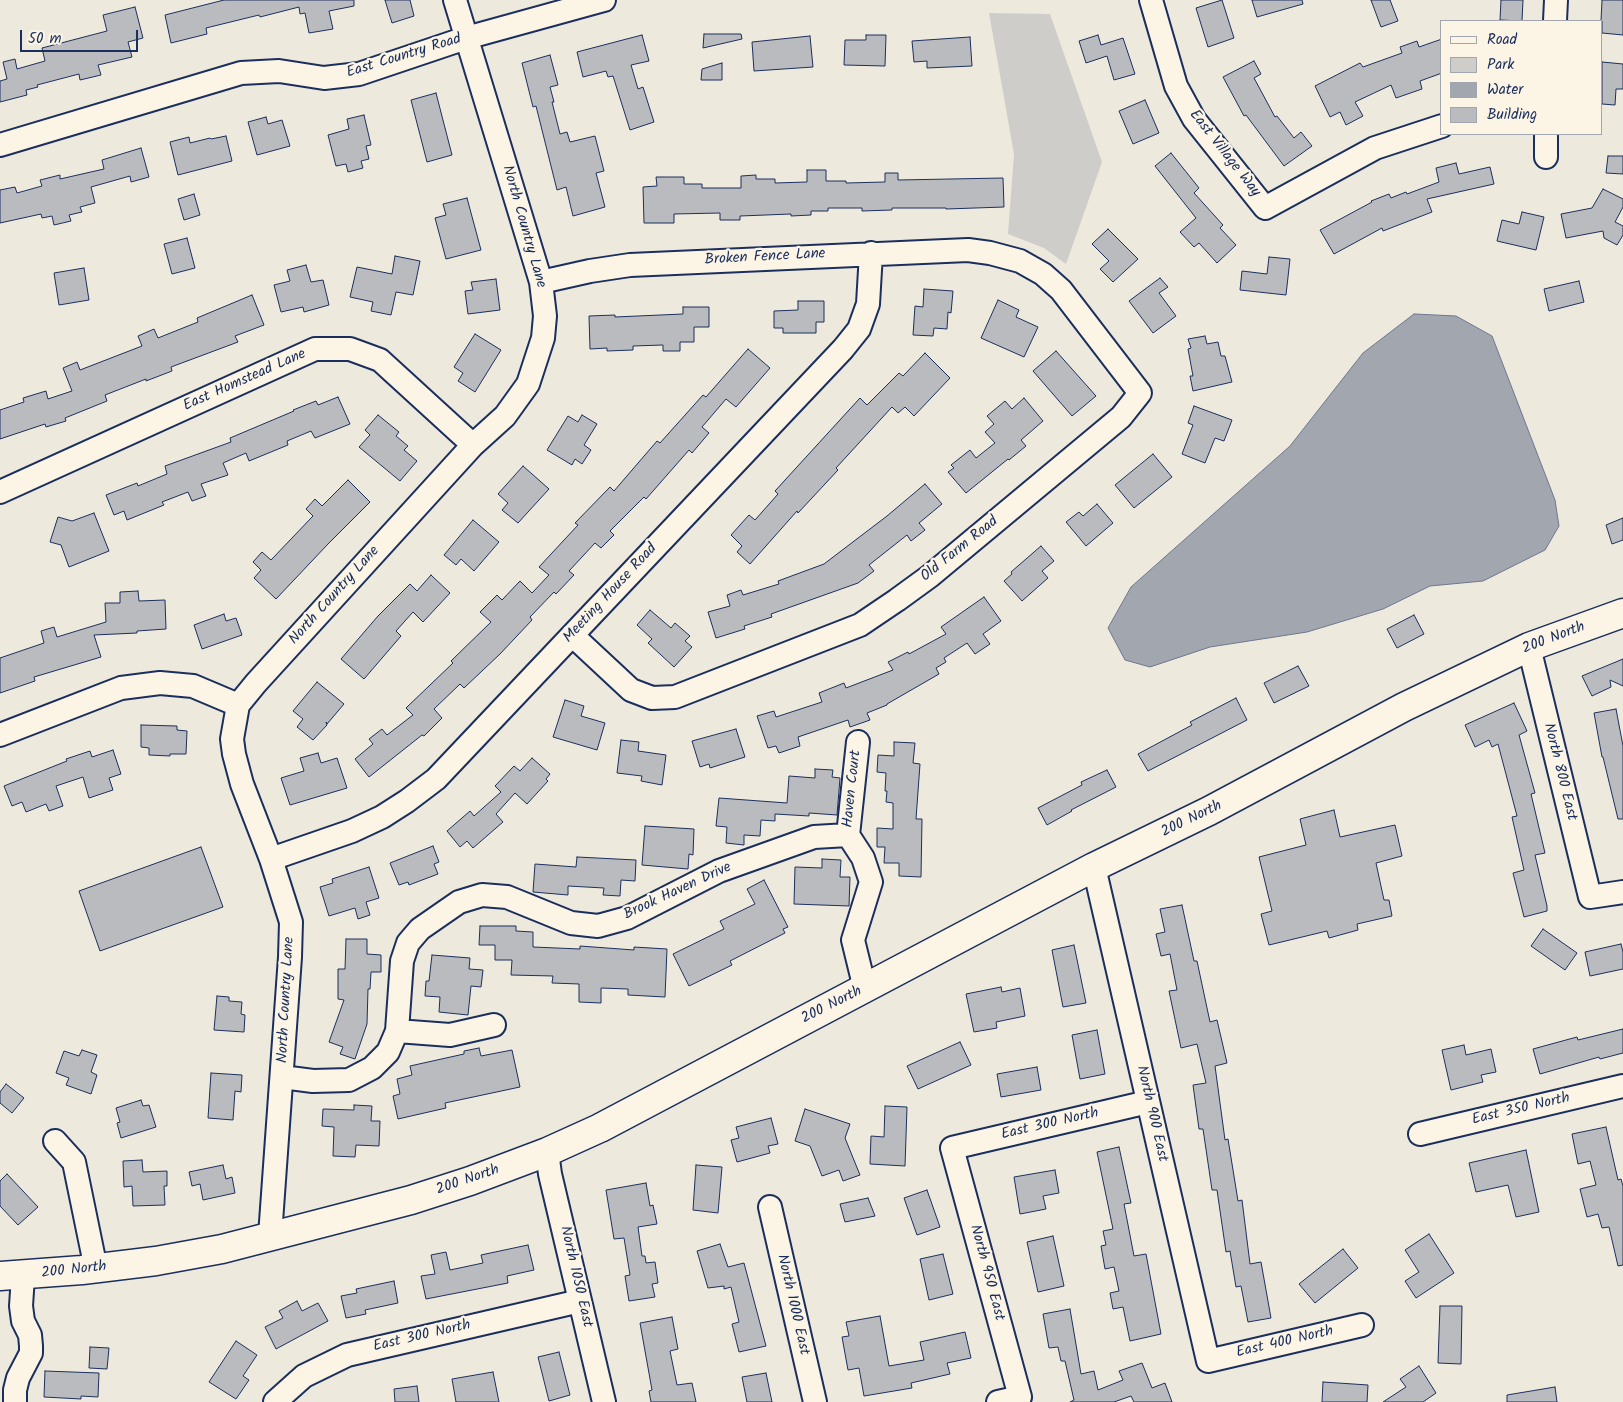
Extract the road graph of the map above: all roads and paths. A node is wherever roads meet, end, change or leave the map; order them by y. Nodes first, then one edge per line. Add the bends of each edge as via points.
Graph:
1 (455, 0) edge
2 (604, 0) edge
3 (1151, 0) edge
4 (1556, 0) edge
5 (1555, 20) edge
6 (466, 38) junction
7 (1440, 127) edge
8 (1546, 135) edge
9 (0, 145) edge
10 (1546, 156) dead end
11 (871, 253) junction
12 (990, 253) joint
13 (541, 282) junction
14 (473, 444) junction
15 (0, 492) edge
16 (1623, 613) edge
17 (572, 635) junction
18 (1529, 647) junction
19 (238, 705) junction
20 (0, 735) edge
21 (858, 742) dead end
22 (848, 835) junction
23 (271, 859) junction
24 (1094, 867) junction
25 (1623, 892) edge
26 (865, 989) junction
27 (494, 1025) dead end
28 (397, 1032) junction
29 (282, 1077) junction
30 (1623, 1086) edge
31 (1148, 1102) junction
32 (1420, 1134) dead end
33 (55, 1141) dead end
34 (952, 1148) joint
35 (547, 1152) junction
36 (770, 1207) dead end
37 (270, 1236) junction
38 (96, 1268) junction
39 (12, 1276) edge
40 (580, 1301) junction
41 (1362, 1326) dead end
42 (1208, 1361) joint
43 (276, 1401) edge
44 (16, 1402) edge
45 (604, 1402) edge
46 (815, 1402) edge
47 (998, 1402) edge

1 - 6 street, North Country Lane
2 - 6 street, East Country Road
3 - 7 street, East Village Way via 1176,86 1194,119 1265,208 1375,148
4 - 5 street
6 - 9 street, East Country Road via 359,74 324,78 279,70 241,73
6 - 13 street, North Country Lane
8 - 10 street
11 - 12 street, Broken Fence Lane via 968,250
11 - 13 street, Broken Fence Lane via 630,265
11 - 17 street, Meeting House Road via 868,304 859,329
12 - 17 street, Old Farm Road via 1020,262 1043,274 1079,312 1140,393 1121,417 930,576 860,625 675,697 652,698 631,690
13 - 14 street, North Country Lane via 545,316 543,338 528,384 504,416
14 - 15 street, East Homstead Lane via 380,360 350,349 315,350
14 - 19 street, North Country Lane
16 - 18 main road, 200 North
17 - 23 street, Meeting House Road via 436,778 407,801 352,831
18 - 24 main road, 200 North via 1404,707 1209,812
18 - 25 street, North 800 East via 1590,897
19 - 20 street via 193,686 160,683 121,688
19 - 23 street, North Country Lane via 232,739 234,754
21 - 22 street, Haven Court
22 - 26 street via 863,858 870,882 853,940
22 - 28 street, Brook Haven Drive via 814,837 719,871 626,918 598,926 571,923 507,897 482,895 459,902 420,929 408,944 402,961
23 - 29 street, North Country Lane via 290,922
24 - 26 main road, 200 North
24 - 31 street, North 900 East
26 - 35 main road, 200 North via 600,1128
27 - 28 street via 450,1035
28 - 29 street, Brook Haven Drive via 388,1052 372,1068 349,1080 313,1081
29 - 37 street, North Country Lane
30 - 32 street, East 350 North
31 - 34 street, East 300 North
31 - 42 street, North 900 East
33 - 38 street via 74,1162
34 - 47 street, North 950 East via 1020,1397
35 - 37 main road, 200 North via 420,1197
35 - 40 street, North 1050 East
36 - 46 street, North 1000 East
37 - 38 main road, 200 North via 198,1254
38 - 39 main road, 200 North
39 - 44 street via 31,1346 31,1353 18,1378
40 - 43 street, East 300 North via 347,1355 304,1376
40 - 45 street, North 1050 East
41 - 42 street, East 400 North

